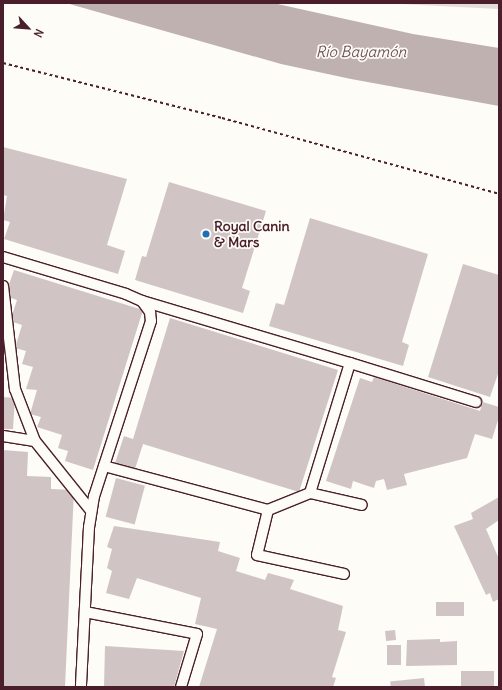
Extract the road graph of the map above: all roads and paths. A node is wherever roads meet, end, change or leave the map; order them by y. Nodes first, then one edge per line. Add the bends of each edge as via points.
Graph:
1 (3, 63) edge
2 (499, 194) edge
3 (3, 257) edge
4 (3, 286) edge
5 (142, 301) junction
6 (350, 363) junction
7 (476, 402) dead end
8 (3, 436) edge
9 (35, 441) junction
10 (104, 466) junction
11 (310, 493) junction
12 (362, 505) dead end
13 (268, 510) junction
14 (91, 511) junction
15 (344, 574) dead end
16 (85, 612) junction
17 (81, 687) edge
18 (182, 687) edge

1 - 2 path via 222,118
3 - 5 lane
4 - 9 lane via 15,389
5 - 6 lane
5 - 10 lane via 150,312 151,321
6 - 7 lane
6 - 11 lane
8 - 9 lane
9 - 14 lane
10 - 13 lane
10 - 14 lane
11 - 12 lane
11 - 13 lane
13 - 15 lane via 257,555
14 - 16 lane
16 - 17 lane
16 - 18 lane via 197,634

